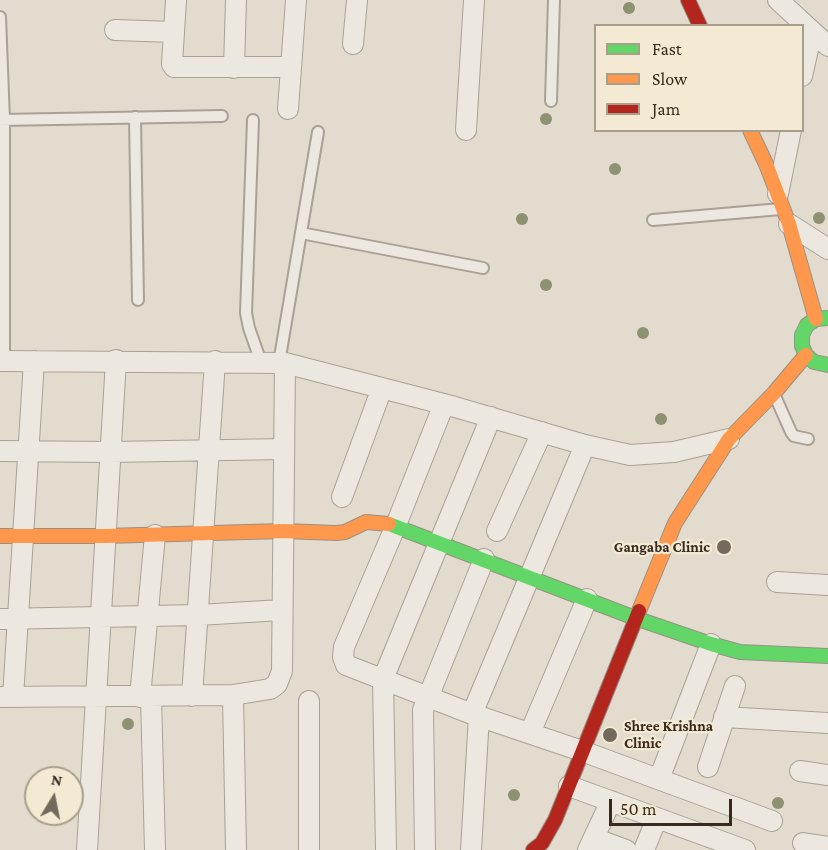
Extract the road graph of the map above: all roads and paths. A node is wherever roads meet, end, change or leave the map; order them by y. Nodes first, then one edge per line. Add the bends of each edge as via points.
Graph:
1 (176, 0) edge
2 (236, 0) edge
3 (296, 0) edge
4 (357, 0) edge
5 (474, 0) edge
6 (554, 0) edge
7 (676, 0) edge
8 (688, 0) edge
9 (778, 0) edge
10 (0, 16) edge
11 (696, 24) edge
12 (697, 24) edge
13 (804, 24) edge
14 (804, 24) edge
15 (115, 30) dead end
16 (173, 32) junction
17 (812, 32) junction
18 (353, 44) dead end
19 (828, 46) edge
20 (291, 67) junction
21 (804, 67) edge
22 (234, 68) junction
23 (551, 101) dead end
24 (288, 110) dead end
25 (222, 116) dead end
26 (135, 117) junction
27 (2, 120) edge
28 (253, 120) dead end
29 (466, 130) dead end
30 (318, 132) dead end
31 (751, 132) edge
32 (791, 132) edge
33 (783, 209) junction
34 (653, 220) dead end
35 (301, 233) junction
36 (828, 249) edge
37 (483, 268) dead end
38 (138, 300) dead end
39 (822, 319) edge
40 (806, 356) junction
41 (116, 360) junction
42 (2, 361) edge
43 (34, 361) junction
44 (214, 361) junction
45 (275, 363) junction
46 (827, 368) edge
47 (382, 388) junction
48 (774, 393) junction
49 (444, 404) junction
50 (491, 417) junction
51 (543, 432) junction
52 (729, 439) junction
53 (808, 439) dead end
54 (585, 445) junction
55 (209, 449) junction
56 (284, 449) junction
57 (0, 451) edge
58 (28, 451) junction
59 (110, 452) junction
60 (342, 497) dead end
61 (396, 525) junction
62 (283, 531) junction
63 (497, 531) dead end
64 (203, 533) junction
65 (155, 535) junction
66 (0, 536) edge
67 (23, 536) junction
68 (105, 536) junction
69 (440, 542) junction
70 (484, 559) junction
71 (531, 578) junction
72 (777, 582) dead end
73 (828, 585) edge
74 (587, 599) junction
75 (282, 610) junction
76 (198, 615) junction
77 (148, 616) junction
78 (100, 618) junction
79 (635, 618) junction
80 (9, 619) edge
81 (711, 644) junction
82 (828, 656) edge
83 (382, 679) junction
84 (735, 686) dead end
85 (233, 695) junction
86 (146, 696) junction
87 (192, 696) junction
88 (6, 697) edge
89 (96, 697) junction
90 (428, 697) junction
91 (309, 701) dead end
92 (476, 715) junction
93 (724, 717) junction
94 (828, 723) edge
95 (530, 733) junction
96 (582, 751) junction
97 (708, 767) dead end
98 (800, 771) dead end
99 (828, 775) edge
100 (659, 779) junction
101 (569, 786) junction
102 (611, 801) junction
103 (657, 818) junction
104 (772, 821) dead end
105 (699, 842) edge
106 (803, 843) dead end
107 (591, 844) edge
108 (828, 847) edge
109 (541, 848) edge
110 (87, 850) edge
111 (155, 850) edge
112 (236, 850) edge
113 (309, 850) edge
114 (386, 850) edge
115 (425, 850) edge
116 (471, 850) edge
117 (626, 850) edge
118 (644, 850) edge
119 (745, 850) edge

1 - 16 street
2 - 22 street
3 - 20 street
4 - 18 street
5 - 29 street
6 - 23 lane
7 - 11 street
8 - 12 street
9 - 13 street
10 - 27 lane
14 - 17 street
15 - 16 street
16 - 22 street via 174,68
17 - 19 street
17 - 21 street
20 - 22 street
20 - 24 street
25 - 26 lane
26 - 27 lane
26 - 38 lane
27 - 42 lane
28 - 45 lane via 246,313 249,328
30 - 35 lane
31 - 33 street
32 - 33 street
33 - 34 lane
33 - 36 street
33 - 39 street
35 - 37 lane
35 - 45 lane
39 - 40 street via 807,326 802,335
40 - 46 street
40 - 48 street
41 - 43 street
41 - 44 street
41 - 59 street
42 - 43 street
43 - 58 street
44 - 45 street
44 - 55 street
45 - 47 street
45 - 56 street
47 - 49 street
47 - 60 street
48 - 52 street
48 - 53 lane via 791,432
49 - 50 street
49 - 61 street
50 - 51 street
50 - 69 street
51 - 54 street
51 - 63 street
52 - 54 street via 674,452 630,455
52 - 79 street via 675,523
54 - 71 street
55 - 56 street
55 - 59 street
55 - 64 street
56 - 62 street
57 - 58 street
58 - 59 street
58 - 67 street
59 - 68 street
61 - 62 street via 366,522 336,533
61 - 69 street
61 - 83 street via 342,657 346,665
62 - 64 street
62 - 75 street
64 - 65 street
64 - 76 street
65 - 68 street
65 - 77 street
66 - 67 street
67 - 68 street
67 - 80 street
68 - 78 street
69 - 70 street
69 - 83 street
70 - 71 street
70 - 90 street
71 - 74 street
71 - 92 street
72 - 73 street
74 - 79 street
74 - 95 street
75 - 76 street
75 - 85 street via 282,671 278,684
76 - 77 street
76 - 87 street
77 - 78 street
77 - 86 street
78 - 80 street
78 - 89 street
79 - 81 street
79 - 96 street
80 - 88 street
81 - 82 street via 740,652
81 - 100 street
83 - 90 street
83 - 114 street
84 - 93 street
85 - 87 street
85 - 112 street
86 - 87 street
86 - 89 street
86 - 111 street
88 - 89 street
89 - 110 street
90 - 92 street
90 - 115 street via 423,717
91 - 113 street
92 - 95 street
92 - 116 street
93 - 94 street
93 - 97 street
95 - 96 street
96 - 100 street
96 - 101 street
98 - 99 street
100 - 104 street
101 - 102 street
101 - 109 street
102 - 103 street
102 - 107 street
103 - 105 street
103 - 118 street
105 - 119 street
106 - 108 street
107 - 117 street

